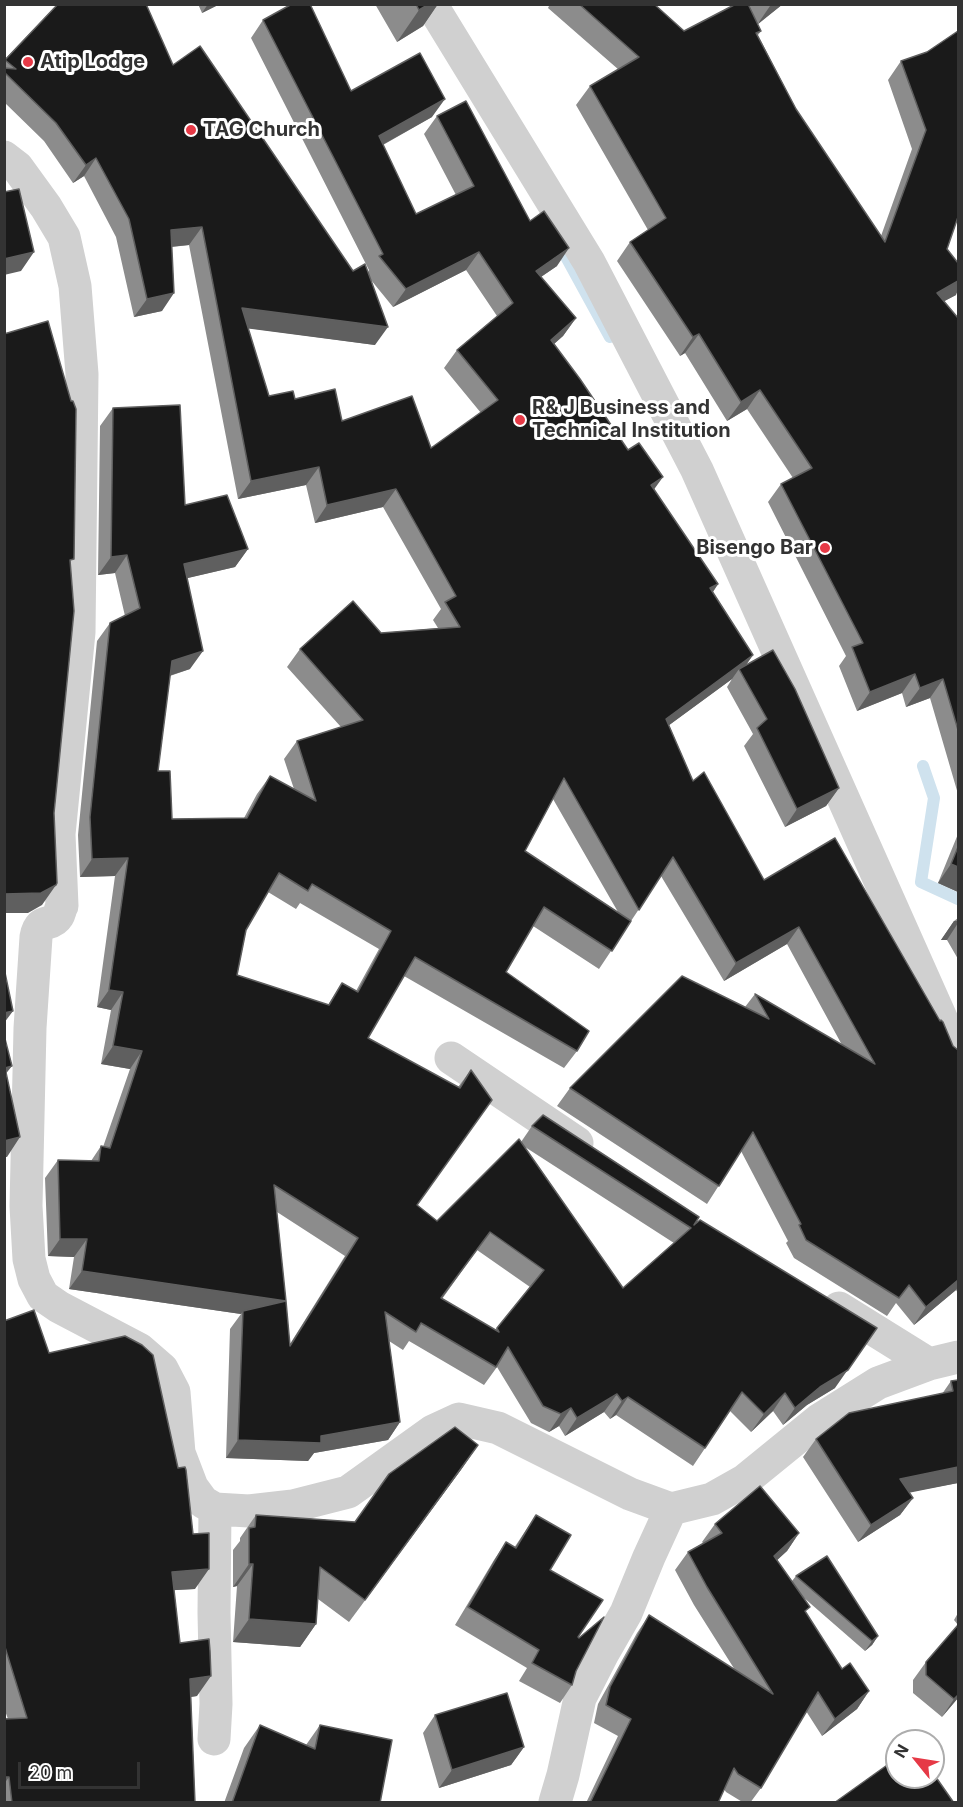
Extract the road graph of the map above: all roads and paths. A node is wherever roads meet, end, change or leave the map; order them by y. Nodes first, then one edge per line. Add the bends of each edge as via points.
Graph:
1 (431, 4) edge
2 (4, 157) edge
3 (958, 1056) edge
4 (451, 1058) dead end
5 (605, 1161) edge
6 (809, 1289) edge
7 (944, 1360) edge
8 (215, 1509) junction
9 (671, 1509) junction
10 (214, 1739) dead end
11 (555, 1803) edge

1 - 3 street via 589,262 697,470
2 - 8 street via 17,167 64,237 75,286 82,374 79,632 59,834 62,906 58,917 38,928 33,986 26,1206 29,1259 43,1296 139,1350 162,1369 174,1392 179,1452 192,1487 203,1502
4 - 5 street
6 - 7 street
7 - 9 street via 878,1383 819,1420 744,1481 712,1499
8 - 9 street via 249,1511 293,1506 348,1492 433,1431 459,1419 498,1428 630,1494
8 - 10 street
9 - 11 street via 626,1612 580,1698

